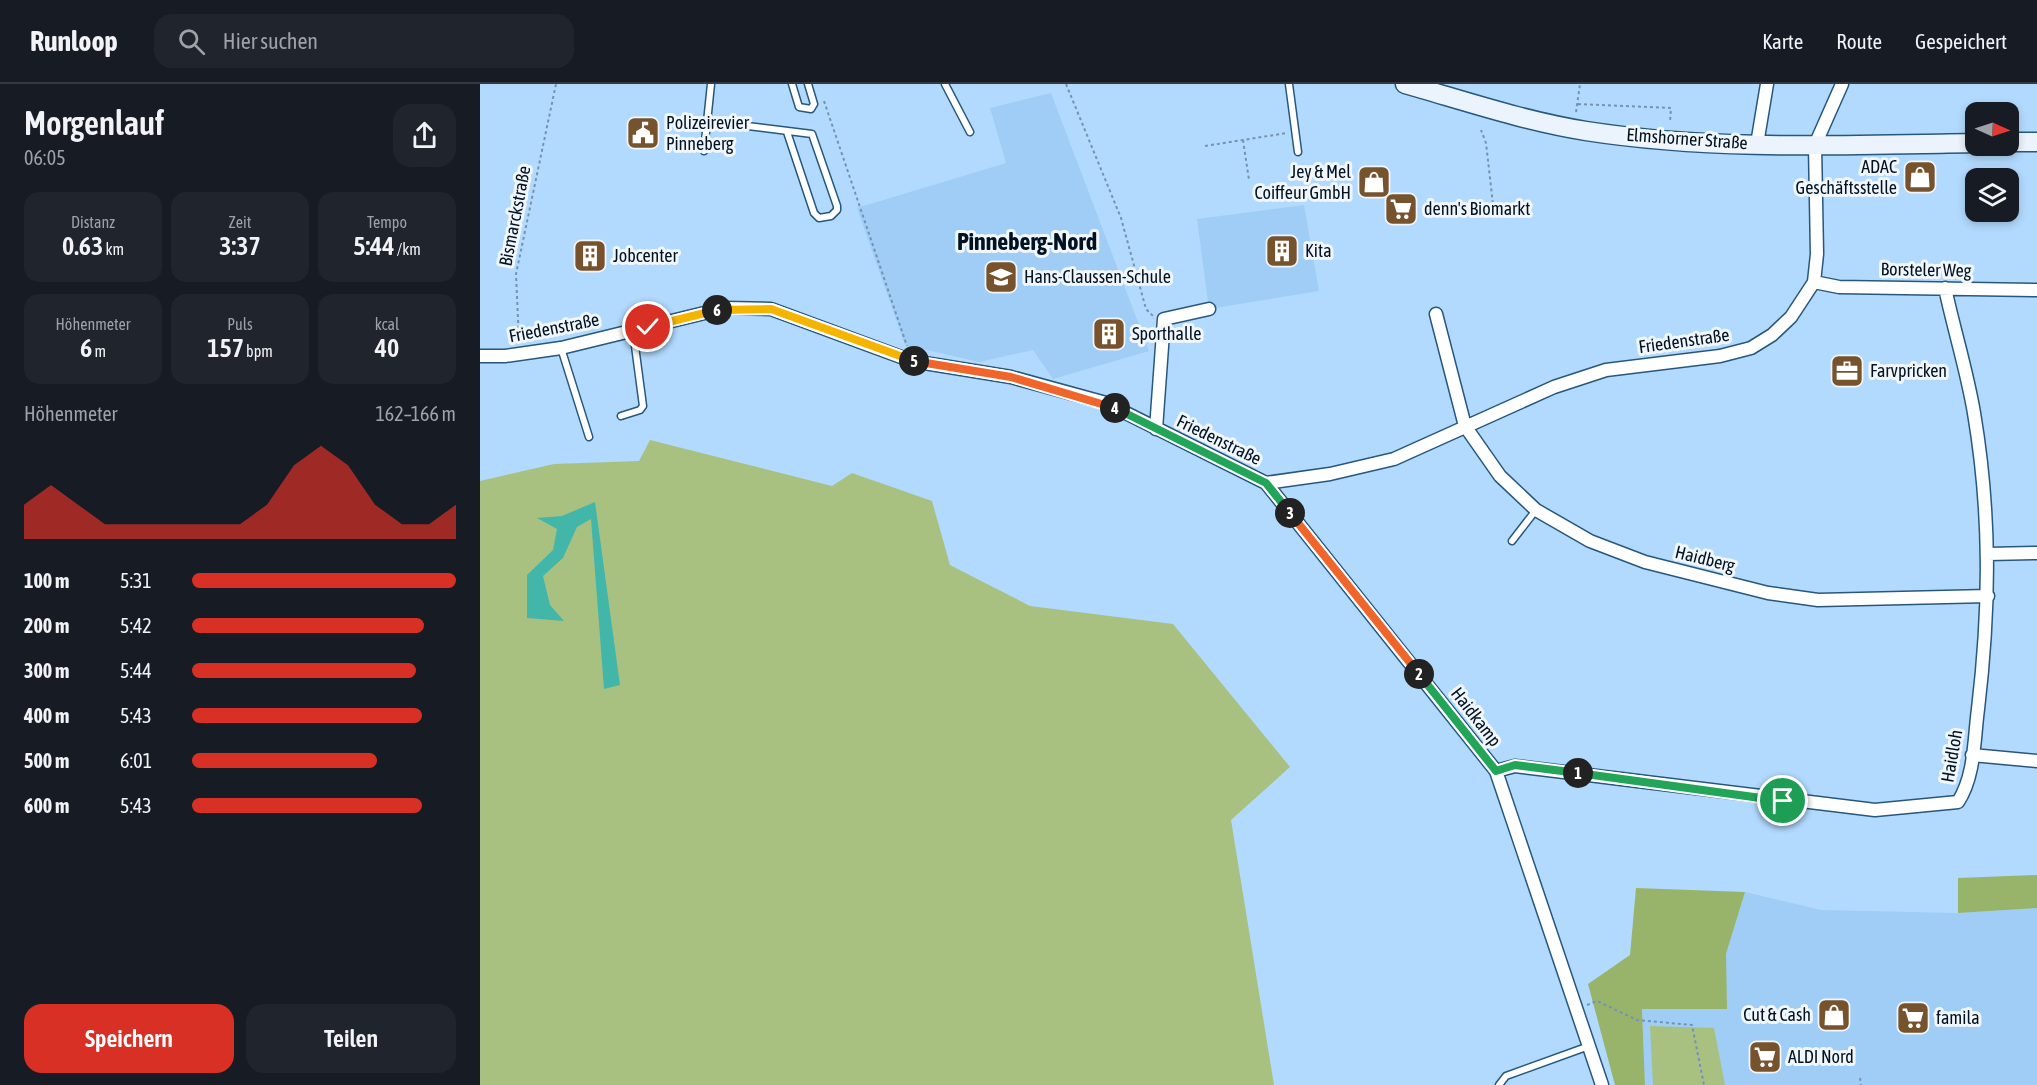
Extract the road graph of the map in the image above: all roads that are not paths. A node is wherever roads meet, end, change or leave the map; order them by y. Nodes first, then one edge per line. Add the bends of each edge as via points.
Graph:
1 (711, 84) edge
2 (784, 84) edge
3 (792, 84) edge
4 (808, 84) edge
5 (945, 84) edge
6 (1289, 84) edge
7 (1405, 84) edge
8 (1767, 84) edge
9 (1842, 84) edge
10 (1444, 87) edge
11 (707, 121) junction
12 (787, 132) junction
13 (970, 132) dead end
14 (2019, 142) edge
15 (2037, 142) edge
16 (1965, 143) edge
17 (1757, 144) junction
18 (1815, 145) junction
19 (704, 151) dead end
20 (1298, 152) dead end
21 (1814, 282) junction
22 (1945, 288) junction
23 (2037, 290) edge
24 (1209, 309) dead end
25 (1436, 314) dead end
26 (633, 330) junction
27 (561, 348) junction
28 (480, 356) edge
29 (621, 416) dead end
30 (1465, 426) junction
31 (1156, 429) junction
32 (590, 437) dead end
33 (1266, 483) junction
34 (1536, 510) junction
35 (1512, 541) dead end
36 (2037, 553) edge
37 (1988, 554) junction
38 (1988, 596) junction
39 (1972, 755) junction
40 (2037, 761) edge
41 (1496, 771) junction
42 (1589, 1046) junction
43 (1499, 1085) edge
44 (1602, 1085) edge

1 - 11 lane
2 - 3 lane
3 - 4 lane via 799,108 811,109 814,104
5 - 13 lane
6 - 20 lane
7 - 10 main road, Elmshorner Straße
8 - 17 street
9 - 18 street
10 - 17 main road, Elmshorner Straße via 1550,124 1645,138
11 - 12 lane
11 - 19 lane
12 - 12 lane via 808,132 814,136 837,206 831,216 819,218 814,213
14 - 15 main road
16 - 18 main road, Elmshorner Straße
17 - 18 main road, Elmshorner Straße
18 - 21 street, Friedenstraße
21 - 22 street, Borsteler Weg via 1839,287
21 - 30 street, Friedenstraße via 1791,317 1750,348 1720,356 1606,370 1554,387
22 - 23 street, Borsteler Weg
22 - 37 street, Haidloh via 1973,411
24 - 31 street via 1164,319
25 - 30 street
26 - 27 street, Friedenstraße
26 - 29 lane via 643,406
26 - 31 street, Friedenstraße via 725,308 771,309 912,361 1011,377 1106,404
27 - 28 street, Friedenstraße
27 - 32 lane
30 - 33 street, Friedenstraße via 1394,459
30 - 34 street, Haidberg via 1500,476
31 - 33 street, Friedenstraße
33 - 41 street, Haidkamp
34 - 35 lane
34 - 38 street, Haidberg via 1590,541 1645,562 1768,593 1818,600
36 - 37 street
37 - 38 street, Haidloh
38 - 39 street, Haidloh
39 - 40 street
39 - 41 street, Haidloh via 1967,789 1959,802 1875,810 1515,765
41 - 42 street, Haidkamp
42 - 43 lane via 1506,1076
42 - 44 street, Haidkamp

